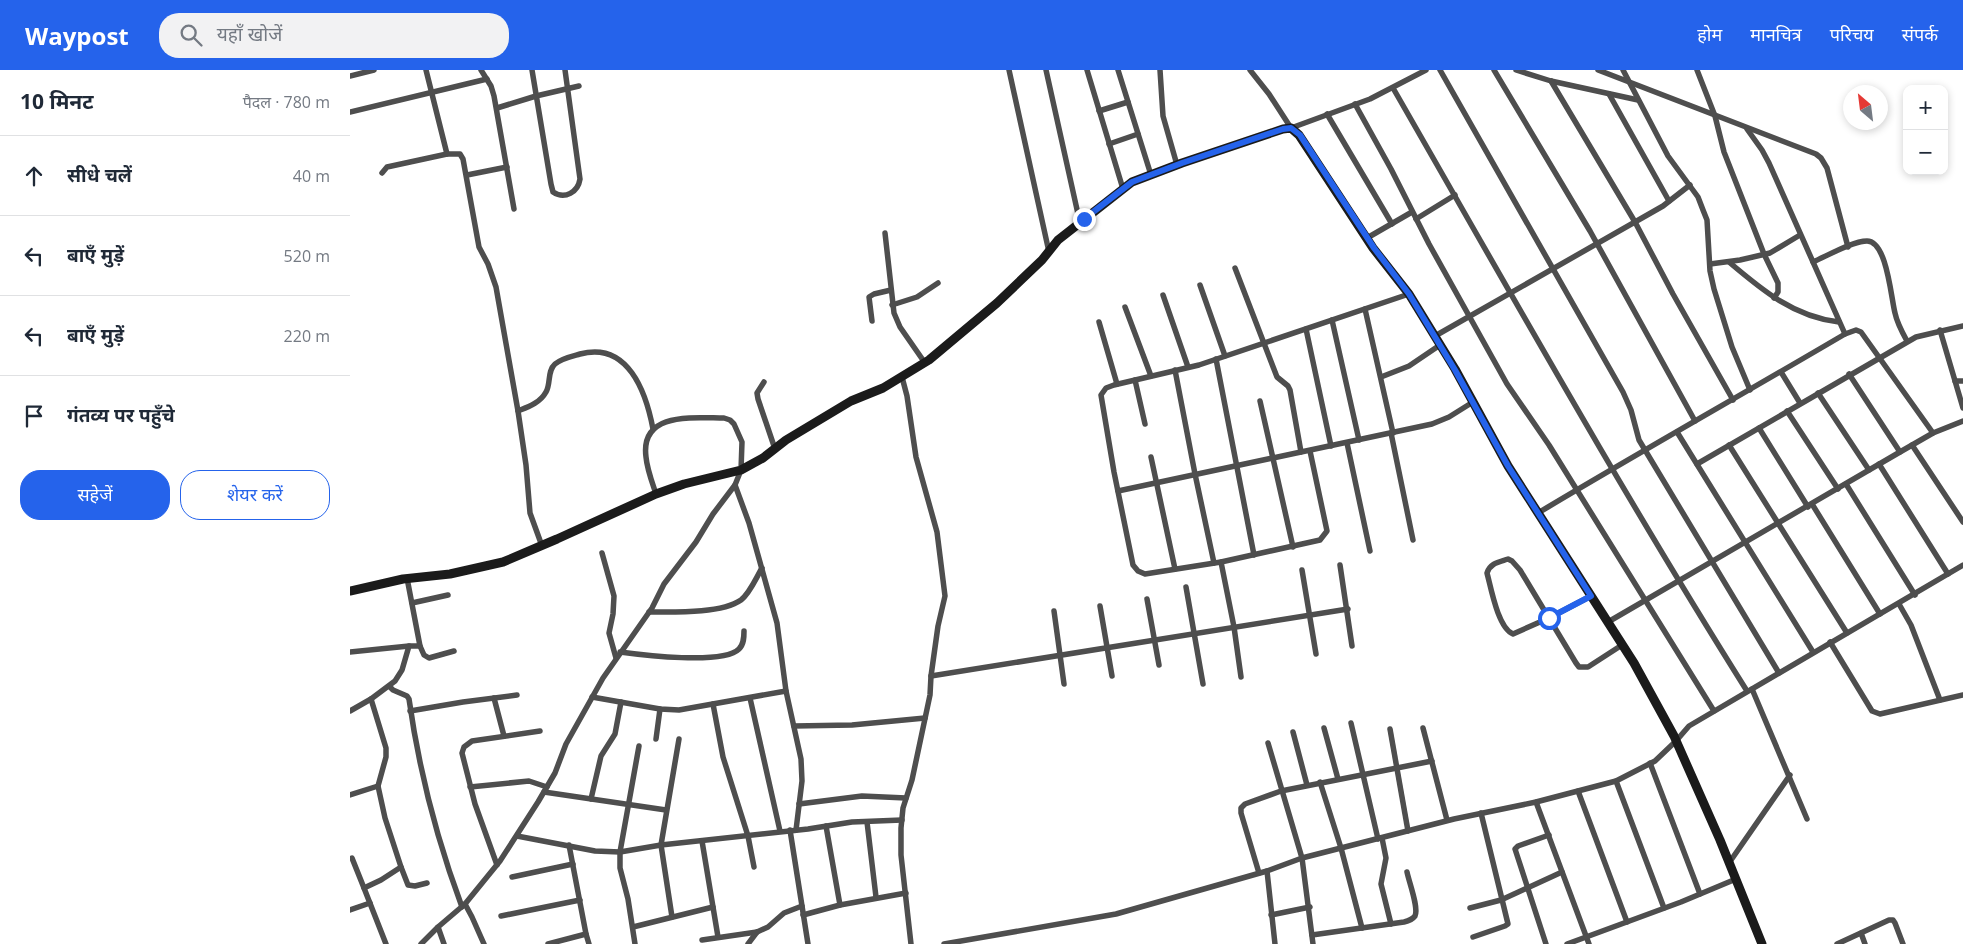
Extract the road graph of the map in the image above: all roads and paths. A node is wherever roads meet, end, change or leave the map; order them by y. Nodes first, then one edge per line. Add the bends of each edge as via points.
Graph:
1 (374, 70) edge
2 (426, 70) edge
3 (481, 70) edge
4 (532, 70) edge
5 (565, 70) edge
6 (1009, 70) edge
7 (1046, 70) edge
8 (1087, 70) edge
9 (1118, 70) edge
10 (1160, 70) edge
11 (1250, 70) edge
12 (1426, 70) edge
13 (1440, 70) edge
14 (1494, 70) edge
15 (1516, 70) edge
16 (1598, 70) edge
17 (1623, 70) edge
18 (1697, 70) edge
19 (350, 76) edge
20 (487, 79) junction
21 (1551, 81) junction
22 (1630, 83) junction
23 (579, 86) dead end
24 (568, 88) junction
25 (1393, 88) junction
26 (432, 92) junction
27 (1609, 94) junction
28 (536, 96) junction
29 (1638, 100) junction
30 (1128, 102) junction
31 (1355, 104) junction
32 (497, 108) junction
33 (1100, 111) junction
34 (350, 112) edge
35 (1327, 114) junction
36 (1714, 116) junction
37 (1291, 128) junction
38 (1746, 128) junction
39 (1138, 134) junction
40 (1110, 144) junction
41 (447, 154) junction
42 (1177, 165) junction
43 (507, 167) junction
44 (382, 173) dead end
45 (466, 175) junction
46 (1151, 175) junction
47 (1690, 185) junction
48 (1123, 189) junction
49 (1455, 196) junction
50 (1669, 202) junction
51 (514, 209) dead end
52 (1412, 212) junction
53 (1416, 219) junction
54 (1080, 222) junction
55 (1635, 222) junction
56 (1392, 224) junction
57 (884, 233) dead end
58 (1800, 235) junction
59 (1367, 238) junction
60 (1597, 244) junction
61 (1848, 247) junction
62 (1048, 252) junction
63 (1764, 254) junction
64 (1729, 262) junction
65 (1813, 262) junction
66 (1710, 264) junction
67 (1236, 268) dead end
68 (1553, 269) junction
69 (938, 283) dead end
70 (1200, 285) dead end
71 (891, 290) junction
72 (1409, 294) junction
73 (1511, 294) junction
74 (1164, 295) dead end
75 (1774, 298) junction
76 (892, 305) junction
77 (1125, 307) dead end
78 (1365, 309) junction
79 (1469, 317) junction
80 (1332, 320) junction
81 (872, 321) dead end
82 (1099, 322) dead end
83 (1839, 322) junction
84 (1963, 326) edge
85 (1306, 329) junction
86 (1940, 330) junction
87 (1844, 334) junction
88 (1435, 336) junction
89 (1907, 341) junction
90 (1265, 343) junction
91 (1440, 345) junction
92 (1225, 356) junction
93 (1878, 357) junction
94 (1216, 359) junction
95 (925, 363) junction
96 (1188, 367) junction
97 (1175, 370) junction
98 (1780, 372) junction
99 (1850, 374) junction
100 (1151, 376) junction
101 (902, 377) junction
102 (1381, 377) junction
103 (1135, 380) junction
104 (1955, 381) junction
105 (1963, 381) edge
106 (764, 382) dead end
107 (1118, 384) junction
108 (1750, 390) junction
109 (1818, 393) junction
110 (1733, 400) junction
111 (1260, 401) dead end
112 (1473, 402) junction
113 (1800, 403) junction
114 (1963, 408) edge
115 (518, 411) junction
116 (1787, 411) junction
117 (1963, 420) edge
118 (1695, 421) junction
119 (1145, 424) dead end
120 (1760, 428) junction
121 (653, 429) junction
122 (1677, 432) junction
123 (1392, 433) junction
124 (1933, 434) junction
125 (1359, 440) junction
126 (1346, 443) junction
127 (1729, 445) junction
128 (1331, 446) junction
129 (1912, 446) junction
130 (775, 449) junction
131 (1645, 450) junction
132 (1310, 451) junction
133 (1301, 452) junction
134 (1900, 452) junction
135 (1151, 457) dead end
136 (1272, 458) junction
137 (1697, 464) junction
138 (1879, 464) junction
139 (1238, 466) junction
140 (1610, 468) junction
141 (741, 470) junction
142 (1869, 470) junction
143 (1195, 474) junction
144 (1156, 482) junction
145 (1846, 484) junction
146 (735, 485) junction
147 (1838, 489) junction
148 (1576, 490) junction
149 (1118, 491) junction
150 (656, 494) junction
151 (1810, 505) junction
152 (1538, 512) junction
153 (1963, 522) edge
154 (1777, 524) junction
155 (1413, 540) dead end
156 (1746, 542) junction
157 (542, 546) junction
158 (1293, 547) junction
159 (1370, 551) dead end
160 (602, 553) dead end
161 (1254, 555) junction
162 (1218, 562) junction
163 (1712, 562) junction
164 (1340, 565) dead end
165 (1963, 566) edge
166 (762, 568) junction
167 (1175, 569) junction
168 (1302, 570) dead end
169 (1948, 574) junction
170 (407, 578) junction
171 (1678, 582) junction
172 (1186, 587) dead end
173 (350, 590) edge
174 (1914, 594) junction
175 (448, 595) dead end
176 (1591, 596) junction
177 (1147, 599) dead end
178 (1646, 601) junction
179 (412, 603) junction
180 (1899, 604) junction
181 (1100, 606) dead end
182 (1348, 609) junction
183 (1054, 611) dead end
184 (649, 612) junction
185 (1880, 614) junction
186 (1310, 615) junction
187 (1549, 618) junction
188 (1608, 622) junction
189 (1234, 627) junction
190 (744, 631) dead end
191 (1194, 633) junction
192 (1847, 633) junction
193 (1155, 640) junction
194 (1830, 642) junction
195 (1622, 645) junction
196 (409, 646) junction
197 (420, 646) junction
198 (1352, 646) dead end
199 (1107, 648) junction
200 (454, 651) dead end
201 (350, 652) edge
202 (620, 652) junction
203 (1813, 652) junction
204 (1316, 654) dead end
205 (1061, 656) junction
206 (616, 658) junction
207 (1159, 665) dead end
208 (1779, 673) junction
209 (930, 676) junction
210 (1112, 676) dead end
211 (1241, 677) dead end
212 (1064, 684) dead end
213 (1203, 684) dead end
214 (390, 686) junction
215 (1749, 690) junction
216 (786, 691) junction
217 (517, 695) dead end
218 (1963, 696) edge
219 (592, 697) junction
220 (494, 698) junction
221 (750, 698) junction
222 (371, 699) junction
223 (1940, 700) junction
224 (621, 702) junction
225 (713, 704) junction
226 (660, 709) junction
227 (350, 711) edge
228 (410, 711) junction
229 (1714, 711) junction
230 (926, 718) junction
231 (1351, 724) dead end
232 (794, 726) junction
233 (1324, 728) dead end
234 (1423, 728) dead end
235 (1390, 729) dead end
236 (540, 731) dead end
237 (1293, 732) dead end
238 (504, 736) junction
239 (656, 739) dead end
240 (679, 739) dead end
241 (1676, 741) junction
242 (1268, 743) dead end
243 (639, 746) dead end
244 (1432, 761) junction
245 (1650, 763) junction
246 (1396, 768) junction
247 (1363, 773) junction
248 (1790, 775) junction
249 (1338, 779) junction
250 (1616, 781) junction
251 (1320, 782) junction
252 (1307, 785) junction
253 (378, 786) junction
254 (470, 787) junction
255 (546, 790) junction
256 (1281, 790) junction
257 (1578, 792) junction
258 (350, 795) edge
259 (906, 798) junction
260 (591, 799) junction
261 (1536, 802) junction
262 (628, 804) junction
263 (799, 804) junction
264 (666, 810) junction
265 (1481, 813) junction
266 (1807, 819) dead end
267 (902, 820) junction
268 (1447, 820) junction
269 (867, 822) junction
270 (826, 826) junction
271 (793, 830) junction
272 (780, 831) junction
273 (1408, 831) junction
274 (1549, 835) junction
275 (517, 836) junction
276 (748, 836) junction
277 (1380, 839) junction
278 (702, 841) junction
279 (569, 845) junction
280 (660, 845) junction
281 (1341, 848) junction
282 (620, 852) junction
283 (352, 858) dead end
284 (1302, 858) junction
285 (1729, 863) junction
286 (573, 864) junction
287 (497, 865) junction
288 (754, 866) dead end
289 (401, 867) junction
290 (1267, 871) junction
291 (1407, 872) dead end
292 (1562, 872) junction
293 (1259, 873) junction
294 (512, 877) dead end
295 (1736, 879) junction
296 (427, 883) dead end
297 (1528, 887) junction
298 (364, 888) junction
299 (906, 893) junction
300 (1700, 894) junction
301 (876, 897) junction
302 (580, 900) junction
303 (1501, 900) junction
304 (370, 903) junction
305 (840, 905) junction
306 (463, 906) junction
307 (802, 906) junction
308 (1310, 907) junction
309 (713, 908) junction
310 (1470, 908) dead end
311 (1664, 908) junction
312 (350, 910) edge
313 (803, 914) junction
314 (1272, 915) junction
315 (500, 916) dead end
316 (672, 918) junction
317 (1627, 922) junction
318 (1391, 924) junction
319 (438, 927) junction
320 (632, 927) junction
321 (1362, 928) junction
322 (757, 932) junction
323 (1861, 933) junction
324 (586, 934) junction
325 (1312, 935) junction
326 (1473, 937) dead end
327 (718, 938) junction
328 (702, 940) dead end
329 (1588, 941) edge
330 (386, 944) edge
331 (421, 944) edge
332 (444, 944) edge
333 (484, 944) edge
334 (548, 944) edge
335 (588, 944) edge
336 (635, 944) edge
337 (748, 944) edge
338 (808, 944) edge
339 (911, 944) edge
340 (944, 944) edge
341 (1275, 944) edge
342 (1313, 944) edge
343 (1546, 944) edge
344 (1567, 944) edge
345 (1762, 944) edge
346 (1837, 944) edge
347 (1865, 944) edge
348 (1903, 944) edge

1 - 19 street
2 - 26 street
3 - 20 street
4 - 28 street
5 - 24 street
6 - 62 street
7 - 54 street
8 - 33 street
9 - 30 street
10 - 42 street via 1163,116
11 - 37 street
12 - 25 street
13 - 68 street
14 - 60 street
15 - 21 street
16 - 22 street
17 - 22 street
18 - 36 street
20 - 26 street
20 - 32 street
21 - 27 street
21 - 55 street
22 - 29 street
22 - 36 street
23 - 24 street
24 - 28 street
24 - 28 street via 580,178 572,194 553,192
25 - 31 street
25 - 49 street
26 - 34 street
26 - 41 street
27 - 29 street
27 - 50 street
28 - 32 street
29 - 47 street via 1668,156
30 - 33 street
30 - 39 street
31 - 35 street
31 - 52 street
32 - 43 street
33 - 40 street
35 - 37 street
35 - 56 street
36 - 38 street
36 - 63 street
37 - 42 street
37 - 59 street via 1312,153
38 - 58 street via 1766,157
38 - 61 street via 1821,158 1827,168
39 - 40 street
39 - 46 street
40 - 48 street
41 - 44 street via 387,167
41 - 45 street via 460,154
42 - 46 street
43 - 45 street
43 - 51 street
45 - 115 street via 479,247 496,287
46 - 48 street
47 - 50 street
47 - 66 street via 1707,220
48 - 54 street
49 - 53 street
49 - 73 street
50 - 55 street
52 - 53 street
52 - 56 street
53 - 79 street
54 - 62 street
55 - 60 street
55 - 110 street
56 - 59 street
57 - 71 street
58 - 63 street
58 - 65 street
59 - 72 street
60 - 68 street
60 - 118 street
61 - 65 street
61 - 89 street via 1868,240 1877,246 1883,258 1895,314
62 - 95 street via 997,303
63 - 64 street
63 - 75 street via 1779,288
64 - 66 street
64 - 75 street
65 - 83 street
66 - 108 street via 1714,289 1732,347
67 - 90 street
68 - 73 street
68 - 131 street via 1623,392
69 - 76 street via 917,297
70 - 92 street
71 - 76 street
71 - 81 street via 869,297
72 - 78 street
72 - 88 street
73 - 79 street
73 - 140 street
74 - 96 street
75 - 83 street via 1823,320
76 - 95 street via 900,327
77 - 100 street
78 - 80 street
78 - 102 street
79 - 88 street
79 - 148 street via 1506,384
80 - 85 street
80 - 125 street
82 - 107 street
83 - 87 street
84 - 86 street
85 - 90 street
85 - 128 street
86 - 89 street
86 - 104 street
87 - 93 street via 1856,330 1861,332
87 - 98 street
88 - 91 street
89 - 93 street
90 - 92 street
90 - 133 street via 1277,377 1290,390
91 - 102 street via 1409,366
91 - 112 street
92 - 94 street
93 - 99 street
93 - 124 street
94 - 96 street
94 - 139 street
95 - 101 street
96 - 97 street
97 - 100 street
97 - 143 street
98 - 108 street
98 - 113 street
99 - 109 street
99 - 134 street
100 - 103 street
101 - 130 street via 851,401
101 - 209 street via 908,396 916,457 937,532 946,596
102 - 123 street
103 - 107 street
103 - 119 street
104 - 105 street
104 - 114 street
106 - 130 street via 757,393
107 - 149 street via 1106,388 1101,396
108 - 110 street
109 - 113 street
109 - 142 street
110 - 118 street
111 - 136 street
112 - 123 street via 1432,424
112 - 152 street
113 - 116 street
115 - 121 street via 535,404 546,392 555,364 592,352 613,356 632,372 640,384
115 - 157 street via 530,513
116 - 120 street
116 - 147 street
117 - 124 street
118 - 122 street
120 - 127 street
120 - 151 street
121 - 141 street via 673,419 730,420 742,442
121 - 150 street via 645,443
122 - 131 street
122 - 137 street
123 - 125 street
123 - 155 street
124 - 129 street
125 - 126 street
126 - 128 street
126 - 159 street
127 - 137 street
127 - 154 street
128 - 132 street
129 - 134 street
129 - 153 street
130 - 141 street
131 - 140 street
131 - 163 street
132 - 133 street
132 - 158 street via 1327,531 1315,542
133 - 136 street
134 - 138 street
135 - 144 street
136 - 139 street
136 - 158 street
137 - 156 street
138 - 142 street
138 - 169 street
139 - 143 street
139 - 161 street
140 - 148 street
140 - 171 street
141 - 146 street
141 - 150 street
142 - 145 street
143 - 144 street
143 - 162 street
144 - 149 street
144 - 167 street
145 - 147 street
145 - 174 street
146 - 166 street
146 - 184 street via 664,584
147 - 151 street
148 - 152 street
148 - 178 street
149 - 167 street via 1133,565 1145,574
150 - 157 street
151 - 154 street
151 - 185 street
152 - 176 street
154 - 156 street
154 - 192 street
156 - 163 street
156 - 203 street
157 - 170 street via 493,564 450,574
158 - 161 street
160 - 206 street via 614,596 609,633
161 - 162 street
162 - 167 street
162 - 189 street
163 - 171 street
163 - 208 street
164 - 182 street
165 - 169 street
166 - 184 street via 745,596 734,604 688,612
166 - 216 street via 777,623
168 - 186 street
169 - 174 street
170 - 173 street
170 - 179 street
171 - 178 street
171 - 215 street
172 - 191 street
174 - 180 street
175 - 179 street
176 - 187 street
176 - 188 street
177 - 193 street
178 - 188 street
178 - 229 street
179 - 197 street
180 - 185 street
180 - 223 street
181 - 199 street
182 - 186 street
182 - 198 street
183 - 205 street
184 - 202 street
185 - 192 street
186 - 189 street
186 - 204 street
187 - 187 street via 1519,632 1509,633 1495,605 1488,569 1508,559 1512,561
187 - 195 street via 1576,663 1583,668
188 - 195 street
189 - 191 street
189 - 211 street
190 - 202 street via 740,648 724,654 680,658
191 - 193 street
191 - 213 street
192 - 194 street
193 - 199 street
193 - 207 street
194 - 203 street
194 - 223 street via 1875,713
195 - 241 street
196 - 197 street
196 - 201 street
196 - 214 street via 402,670
197 - 200 street via 429,658
199 - 205 street
199 - 210 street
202 - 206 street
203 - 208 street
205 - 209 street
205 - 212 street
206 - 219 street
208 - 215 street
209 - 230 street
214 - 222 street
214 - 228 street via 407,696
215 - 229 street
215 - 248 street
216 - 221 street
216 - 232 street
217 - 220 street
218 - 223 street
219 - 224 street
219 - 255 street via 573,729
220 - 228 street
220 - 238 street
221 - 225 street
221 - 272 street
222 - 227 street
222 - 253 street via 386,748
224 - 226 street
224 - 260 street via 616,734 601,756
225 - 226 street via 679,710
225 - 276 street via 723,757
226 - 239 street
228 - 306 street via 438,835
229 - 241 street via 1689,726
230 - 232 street via 852,725
230 - 259 street
231 - 247 street
232 - 263 street via 802,770
233 - 249 street
234 - 244 street
235 - 246 street
236 - 238 street
237 - 252 street
238 - 254 street via 472,741 464,748 463,764
240 - 264 street
241 - 245 street
241 - 285 street
242 - 256 street
243 - 262 street
244 - 246 street
244 - 268 street
245 - 250 street
245 - 300 street
246 - 247 street
246 - 273 street
247 - 249 street
247 - 277 street
248 - 266 street
248 - 285 street
249 - 251 street
250 - 257 street
250 - 311 street
251 - 252 street
251 - 281 street
252 - 256 street
253 - 258 street
253 - 289 street
254 - 255 street via 528,780
254 - 287 street
255 - 260 street
255 - 275 street
256 - 284 street
256 - 293 street via 1241,808
257 - 261 street
257 - 317 street
259 - 263 street via 862,796
259 - 267 street
260 - 262 street
261 - 265 street
261 - 274 street
262 - 264 street
262 - 282 street
263 - 271 street
264 - 280 street
265 - 268 street
265 - 303 street
267 - 269 street
267 - 299 street via 901,855
268 - 273 street
269 - 270 street
269 - 301 street
270 - 271 street
270 - 305 street
271 - 272 street
271 - 307 street
272 - 276 street
273 - 277 street
274 - 292 street
274 - 297 street via 1516,847
275 - 279 street
275 - 287 street
276 - 278 street
276 - 288 street
277 - 281 street
277 - 318 street via 1386,858 1381,884
278 - 280 street
278 - 309 street
279 - 282 street
279 - 286 street
280 - 282 street
280 - 316 street
281 - 284 street
281 - 321 street
282 - 320 street via 620,868
283 - 298 street
284 - 290 street
284 - 308 street
285 - 295 street
286 - 294 street
286 - 302 street
287 - 306 street
289 - 296 street via 408,885
289 - 298 street
290 - 293 street
290 - 314 street
291 - 318 street via 1416,915
292 - 297 street
292 - 329 street
293 - 340 street via 1116,914
295 - 300 street
295 - 345 street
297 - 303 street
297 - 343 street
298 - 304 street
299 - 301 street
299 - 339 street
300 - 311 street
301 - 305 street
302 - 315 street
302 - 324 street
303 - 310 street
303 - 326 street via 1508,924
304 - 312 street
304 - 330 street
305 - 313 street
306 - 319 street
306 - 333 street via 472,917
307 - 313 street
307 - 322 street via 784,913
308 - 314 street
308 - 325 street
309 - 316 street
309 - 327 street
311 - 317 street
313 - 338 street
314 - 341 street
316 - 320 street
317 - 329 street
318 - 321 street
319 - 331 street
319 - 332 street
320 - 336 street
321 - 325 street
322 - 327 street
322 - 337 street
323 - 346 street
323 - 347 street
323 - 348 street via 1892,920
324 - 334 street
324 - 335 street
325 - 342 street
327 - 328 street
329 - 344 street

